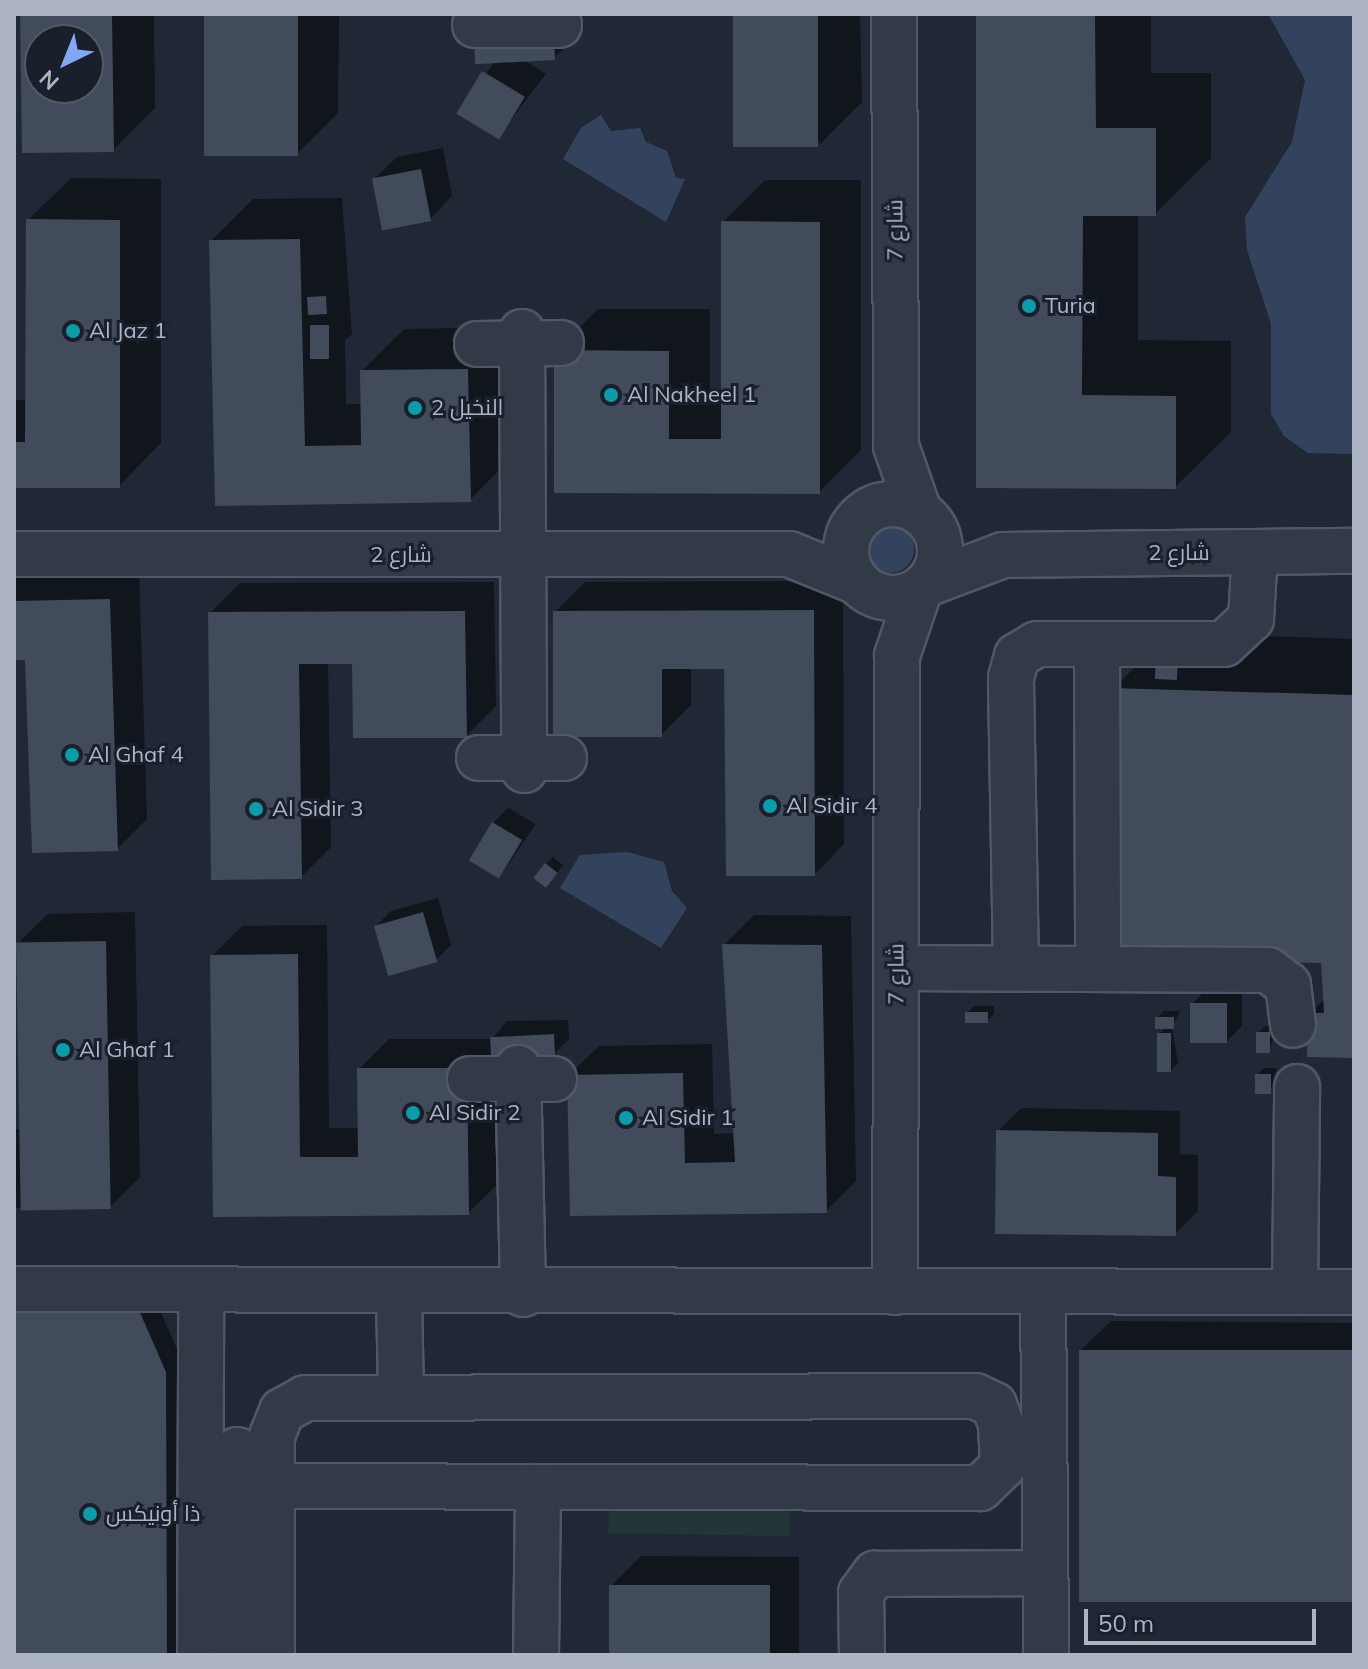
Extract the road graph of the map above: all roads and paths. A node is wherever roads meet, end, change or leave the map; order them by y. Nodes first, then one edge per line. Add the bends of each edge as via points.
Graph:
1 (894, 14) edge
2 (534, 21) edge
3 (475, 25) dead end
4 (477, 338) dead end
5 (896, 446) junction
6 (862, 516) junction
7 (925, 518) junction
8 (1354, 551) edge
9 (1255, 552) junction
10 (14, 554) edge
11 (789, 554) junction
12 (523, 555) junction
13 (1003, 555) junction
14 (864, 587) junction
15 (924, 587) junction
16 (1097, 644) junction
17 (897, 656) junction
18 (479, 764) dead end
19 (897, 968) junction
20 (1016, 968) junction
21 (1098, 968) junction
22 (1293, 1025) dead end
23 (470, 1074) dead end
24 (1297, 1087) dead end
25 (14, 1289) edge
26 (201, 1291) junction
27 (1043, 1291) junction
28 (1295, 1291) junction
29 (895, 1292) junction
30 (1354, 1292) edge
31 (408, 1294) junction
32 (523, 1294) junction
33 (410, 1398) junction
34 (237, 1450) dead end
35 (272, 1486) junction
36 (538, 1487) junction
37 (1045, 1573) junction
38 (200, 1655) edge
39 (235, 1655) edge
40 (272, 1655) edge
41 (536, 1655) edge
42 (862, 1655) edge
43 (1046, 1655) edge

1 - 5 street, شارع 7
2 - 3 street
4 - 12 street via 541,338
5 - 6 street, شارع 7
5 - 7 street, شارع 7
6 - 7 street via 893,504
6 - 11 street, شارع 2
6 - 14 street via 846,552
7 - 13 street, شارع 2
7 - 15 street via 940,553
8 - 9 street, شارع 2
9 - 13 street, شارع 2
9 - 16 street via 1251,619 1224,644
10 - 12 street, شارع 2
11 - 12 street, شارع 2
11 - 14 street, شارع 2
12 - 18 street via 544,764
13 - 15 street, شارع 2
14 - 15 street via 897,598
14 - 17 street, شارع 7
15 - 17 street, شارع 7
16 - 20 street via 1037,644 1012,666
16 - 21 street
17 - 19 street, شارع 7
19 - 20 street
19 - 29 street, شارع 7
20 - 21 street
21 - 22 street via 1268,970 1288,985
23 - 32 street via 536,1074
24 - 28 street
25 - 26 street
26 - 31 street
26 - 38 street
27 - 28 street
27 - 29 street
27 - 37 street via 1054,1497
28 - 30 street
29 - 32 street
31 - 32 street
31 - 33 street
33 - 35 street via 292,1403 275,1422
33 - 36 street via 975,1396 999,1414 1003,1466 990,1483 969,1489
34 - 39 street
35 - 36 street
35 - 40 street
36 - 41 street
37 - 42 street via 875,1574 861,1593
37 - 43 street

